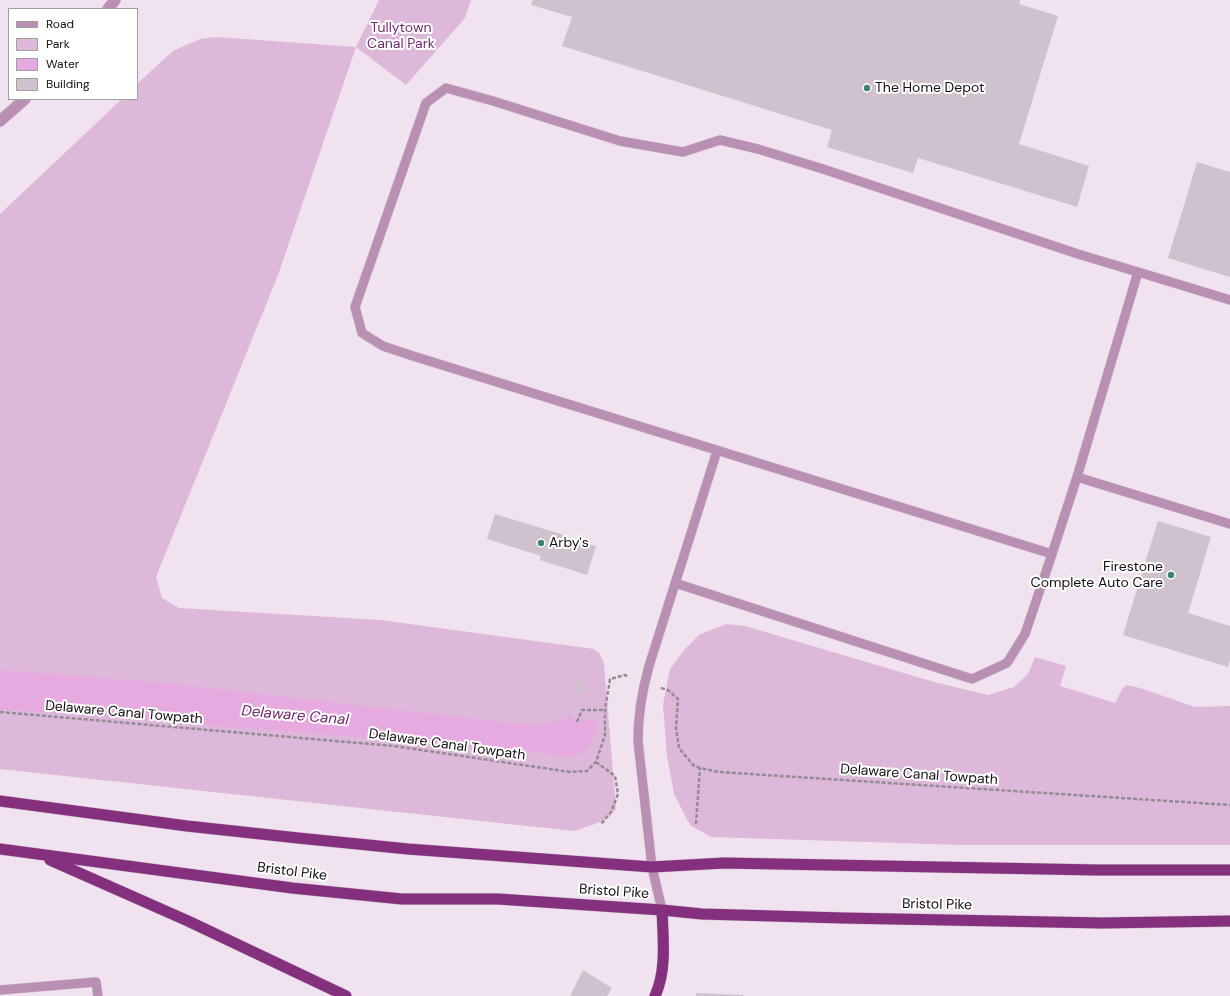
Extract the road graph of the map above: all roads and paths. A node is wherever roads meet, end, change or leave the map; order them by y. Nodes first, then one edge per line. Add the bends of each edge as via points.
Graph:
1 (115, 0) edge
2 (109, 8) edge
3 (24, 100) edge
4 (0, 121) edge
5 (1138, 272) junction
6 (1230, 300) edge
7 (717, 451) junction
8 (1077, 477) junction
9 (1230, 524) edge
10 (1052, 554) junction
11 (675, 583) junction
12 (625, 675) dead end
13 (668, 690) dead end
14 (605, 710) junction
15 (0, 712) edge
16 (577, 722) dead end
17 (596, 762) junction
18 (700, 768) junction
19 (0, 801) edge
20 (1230, 805) edge
21 (601, 824) dead end
22 (696, 824) dead end
23 (0, 849) edge
24 (38, 855) junction
25 (652, 867) junction
26 (1230, 870) edge
27 (662, 910) junction
28 (1230, 921) edge
29 (0, 990) edge
30 (98, 996) edge
31 (346, 996) edge
32 (655, 996) edge

1 - 2 street
3 - 4 street
5 - 6 lane
5 - 7 lane via 758,149 720,140 682,152 620,141 446,88 426,103 355,307 362,333 383,346 413,356
5 - 8 lane
7 - 10 lane
7 - 11 lane
8 - 9 lane
8 - 10 lane
10 - 11 lane via 1024,634 1007,663 972,679
11 - 25 lane via 646,677 638,721
12 - 14 path via 610,679
13 - 18 path, Delaware Canal Towpath via 678,699 676,728 679,748
14 - 16 path via 582,710
14 - 17 path via 605,735
15 - 17 path, Delaware Canal Towpath via 394,746 570,772 587,771
17 - 21 path via 616,776 618,794 611,812
18 - 20 path, Delaware Canal Towpath via 720,772
18 - 22 path
19 - 25 highway, Bristol Pike via 306,839
23 - 24 highway, Bristol Pike
24 - 27 highway, Bristol Pike via 292,888 402,899 498,899
24 - 31 highway via 188,921
25 - 26 highway, Bristol Pike via 724,863
25 - 27 lane
27 - 28 highway, Bristol Pike via 710,914 972,921
27 - 32 highway via 664,950
29 - 30 lane via 96,982

